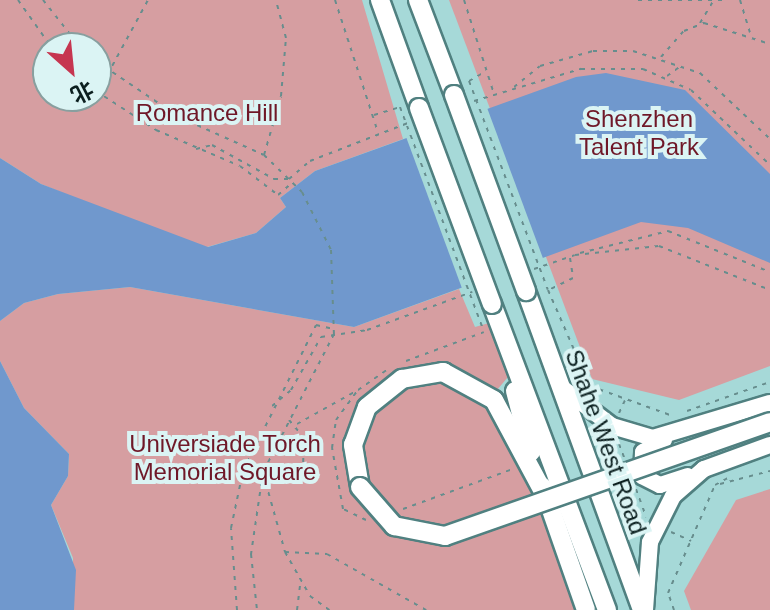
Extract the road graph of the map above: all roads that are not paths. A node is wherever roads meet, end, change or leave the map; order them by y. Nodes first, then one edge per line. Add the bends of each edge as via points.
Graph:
1 (380, 0) edge
2 (418, 0) edge
3 (492, 304) junction
4 (560, 386) junction
5 (770, 403) edge
6 (770, 422) edge
7 (688, 431) junction
8 (770, 445) edge
9 (704, 469) junction
10 (547, 499) junction
11 (586, 610) edge
12 (607, 610) edge
13 (643, 610) edge

1 - 3 main road, bridge via 415,115
2 - 4 main road, Shahe West Road, bridge via 460,99
3 - 10 main road
3 - 12 main road
4 - 7 main road via 626,432 653,438
4 - 13 main road, Shahe West Road
5 - 7 main road
6 - 10 main road, bridge via 445,536 394,526 360,487 353,445 367,407 402,379 443,372 494,400
7 - 9 main road via 643,452 642,476 660,485
8 - 9 main road
9 - 13 main road via 681,487 655,525
10 - 11 main road

